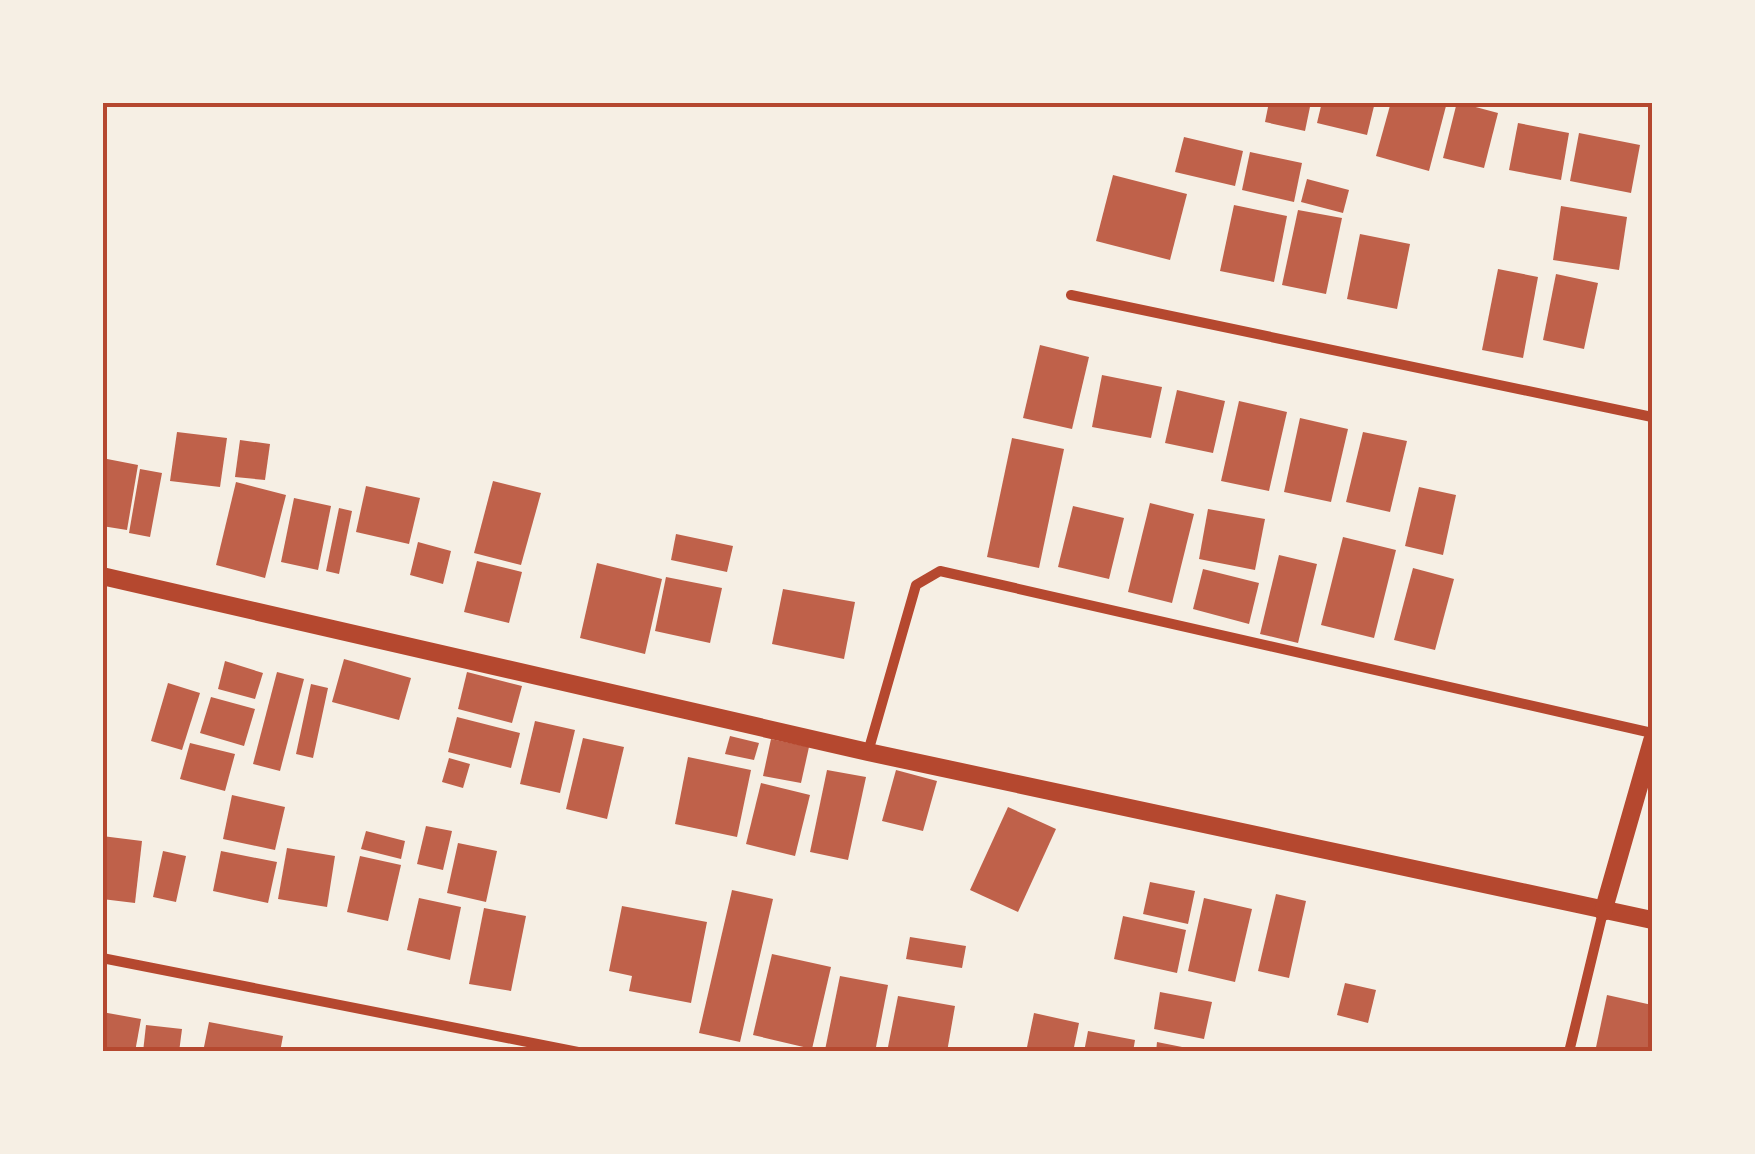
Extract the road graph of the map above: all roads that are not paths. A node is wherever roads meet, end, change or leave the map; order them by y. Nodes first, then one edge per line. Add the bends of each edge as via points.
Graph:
1 (1071, 294) dead end
2 (1652, 416) edge
3 (102, 576) edge
4 (1652, 733) edge
5 (1652, 741) edge
6 (868, 752) junction
7 (1603, 912) junction
8 (1652, 920) edge
9 (102, 958) edge
10 (547, 1049) edge
11 (578, 1052) edge
12 (1569, 1052) edge

1 - 2 street
3 - 6 street
4 - 6 street via 940,571 916,584
5 - 7 street
6 - 7 street
7 - 8 street
7 - 12 street
9 - 10 street
10 - 11 street

